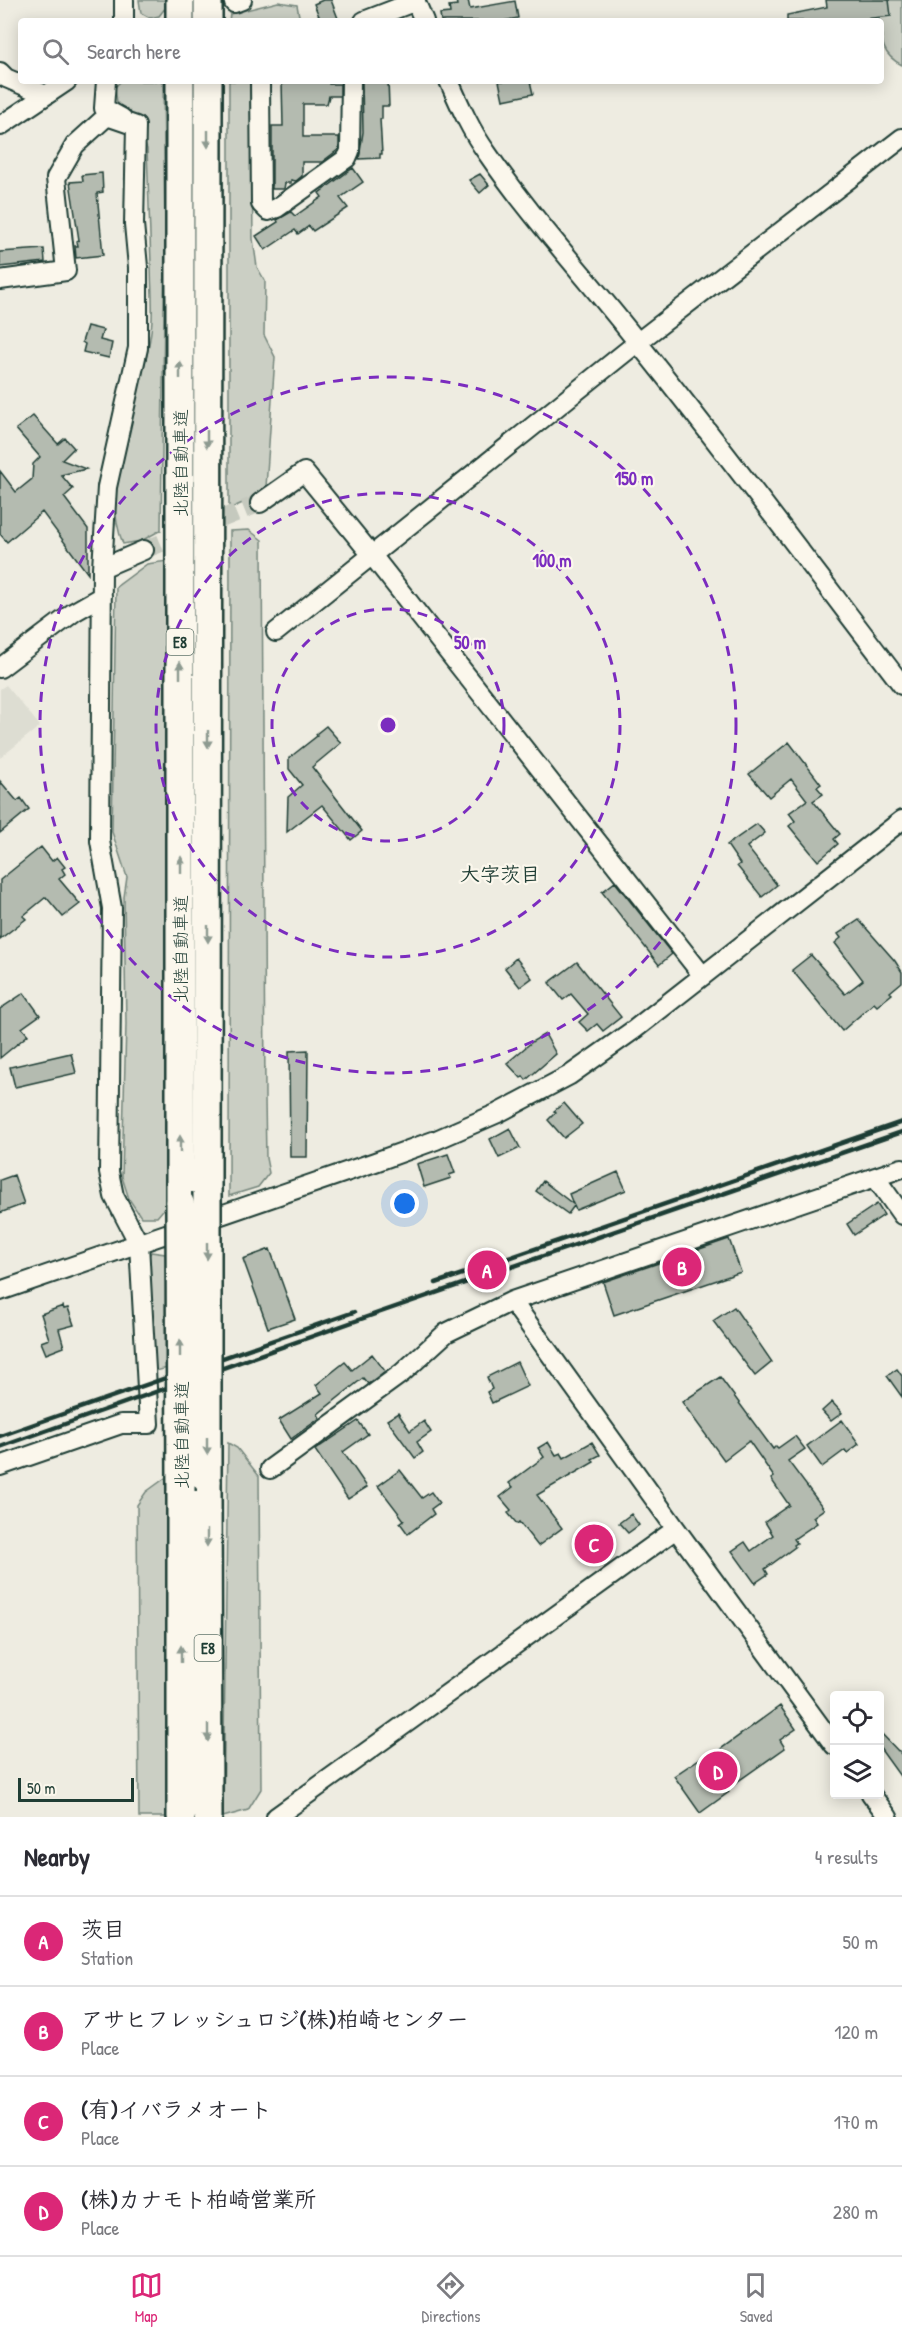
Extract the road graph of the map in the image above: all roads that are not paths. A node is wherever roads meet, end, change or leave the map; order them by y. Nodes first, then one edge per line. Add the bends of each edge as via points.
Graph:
1 (124, 0) edge
2 (180, 0) edge
3 (208, 0) edge
4 (416, 0) edge
5 (124, 18) edge
6 (180, 18) edge
7 (208, 18) edge
8 (371, 18) edge
9 (423, 18) edge
10 (0, 72) edge
11 (18, 83) edge
12 (20, 84) edge
13 (62, 84) edge
14 (106, 84) edge
15 (180, 84) edge
16 (208, 84) edge
17 (260, 84) edge
18 (351, 84) edge
19 (450, 84) edge
20 (46, 95) junction
21 (0, 126) edge
22 (136, 126) junction
23 (902, 138) edge
24 (0, 280) edge
25 (638, 342) junction
26 (260, 503) tunnel mouth
27 (144, 550) tunnel mouth
28 (371, 554) junction
29 (102, 567) junction
30 (102, 597) junction
31 (276, 632) dead end
32 (0, 668) edge
33 (902, 685) edge
34 (902, 820) edge
35 (703, 976) junction
36 (902, 1168) edge
37 (875, 1177) junction
38 (902, 1215) edge
39 (140, 1244) junction
40 (0, 1291) edge
41 (512, 1301) junction
42 (0, 1466) edge
43 (270, 1469) dead end
44 (675, 1529) junction
45 (830, 1740) edge
46 (875, 1799) edge
47 (181, 1817) edge
48 (208, 1817) edge
49 (276, 1817) edge
50 (888, 1817) edge

1 - 5 street
2 - 6 highway
3 - 7 highway
4 - 8 street
4 - 9 street
10 - 11 street
12 - 20 street
13 - 20 street
14 - 22 street via 104,108
47 -> 15 highway, 北陸自動車道 / E8, bridge
16 -> 48 highway, 北陸自動車道 / E8, bridge
17 - 18 street via 261,204 268,211 347,158
19 - 25 street via 486,152
20 - 21 street
22 - 24 street via 107,116 75,145 56,178 66,271
22 - 29 street via 138,348 107,487
23 - 25 street
25 - 28 street
25 - 33 street
26 - 28 street via 304,472
27 - 29 street
28 - 31 street
28 - 35 street
29 - 30 street
30 - 32 street via 74,612
30 - 39 street via 100,841 112,908 109,1172 114,1196
34 - 35 street
35 - 39 street via 570,1075 498,1113 436,1140
36 - 37 street
37 - 38 street
37 - 41 street
39 - 40 street
39 - 42 street via 149,1424 121,1424
41 - 43 street via 446,1333 402,1373
41 - 44 street
44 - 45 street
44 - 49 street
46 - 50 street

